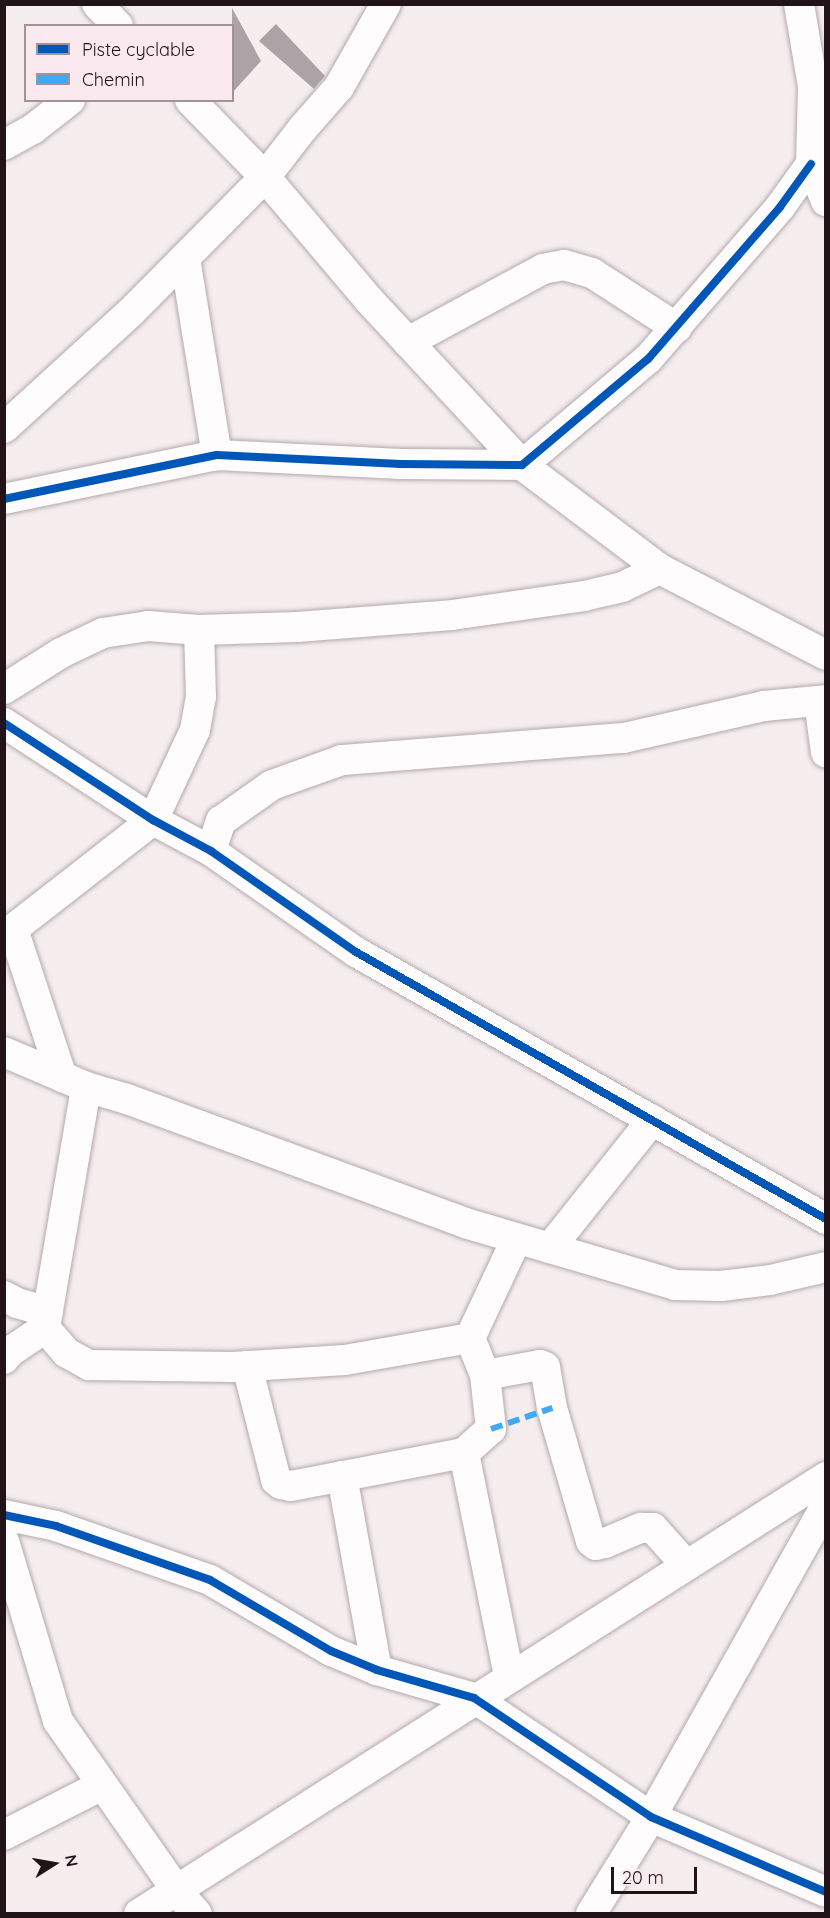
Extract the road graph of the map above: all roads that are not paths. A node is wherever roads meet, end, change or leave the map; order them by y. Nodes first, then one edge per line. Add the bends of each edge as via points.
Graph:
1 (97, 4) edge
2 (386, 4) edge
3 (799, 4) edge
4 (116, 24) edge
5 (67, 102) edge
6 (192, 102) edge
7 (4, 145) edge
8 (812, 164) junction
9 (265, 177) junction
10 (825, 201) edge
11 (185, 258) junction
12 (677, 328) junction
13 (408, 342) junction
14 (4, 428) edge
15 (218, 455) junction
16 (522, 465) junction
17 (4, 499) edge
18 (660, 569) junction
19 (199, 630) junction
20 (825, 656) edge
21 (4, 689) edge
22 (822, 701) edge
23 (4, 723) edge
24 (825, 753) edge
25 (153, 820) junction
26 (211, 851) junction
27 (9, 933) edge
28 (4, 1052) edge
29 (74, 1082) junction
30 (652, 1120) junction
31 (825, 1219) edge
32 (517, 1238) junction
33 (550, 1248) junction
34 (825, 1267) edge
35 (4, 1296) edge
36 (46, 1320) junction
37 (470, 1338) junction
38 (4, 1359) edge
39 (247, 1366) junction
40 (485, 1375) junction
41 (464, 1453) junction
42 (342, 1476) junction
43 (825, 1477) edge
44 (825, 1505) edge
45 (4, 1515) edge
46 (4, 1541) edge
47 (686, 1565) junction
48 (377, 1670) junction
49 (509, 1676) junction
50 (474, 1698) junction
51 (102, 1785) junction
52 (651, 1817) junction
53 (4, 1835) edge
54 (177, 1891) junction
55 (825, 1892) edge
56 (139, 1914) edge
57 (197, 1914) edge
58 (591, 1914) edge

1 - 4 street
2 - 9 street via 339,87
3 - 8 street via 813,87
5 - 7 street via 33,129
6 - 9 street
8 - 10 street
8 - 12 street
9 - 11 street
9 - 13 street
11 - 14 street
11 - 15 street
12 - 13 street via 592,273 564,265 543,269
12 - 16 street via 648,359
13 - 16 street
15 - 16 street
15 - 17 street
16 - 18 street
18 - 19 street via 622,587 584,596 452,615
18 - 20 street
19 - 21 street via 148,626 103,633 61,653
19 - 25 street via 201,697 195,730
22 - 24 street
22 - 26 street via 764,706 624,738 342,760 272,785 220,821
23 - 25 street
25 - 26 street
25 - 27 street
26 - 30 street via 356,952
27 - 29 street
28 - 29 street
29 - 32 street via 465,1223
29 - 36 street
30 - 31 street
30 - 33 street
32 - 33 street
32 - 37 street
33 - 34 street via 675,1285 721,1286
35 - 36 street
36 - 38 street
36 - 39 street via 67,1353 88,1365
37 - 39 street via 345,1360
37 - 40 street
39 - 42 street via 276,1480 291,1486
40 - 41 street via 491,1429
40 - 47 street via 545,1367 552,1408 591,1541 596,1545 641,1528 653,1528
41 - 42 street
41 - 49 street
42 - 48 street
43 - 47 street
44 - 52 street
45 - 48 street via 56,1526 210,1581 331,1651
46 - 51 street via 58,1721
47 - 49 street
48 - 50 street
49 - 50 street
50 - 52 street
50 - 54 street
51 - 53 street
51 - 54 street
52 - 55 street
52 - 58 street
54 - 56 street
54 - 57 street

